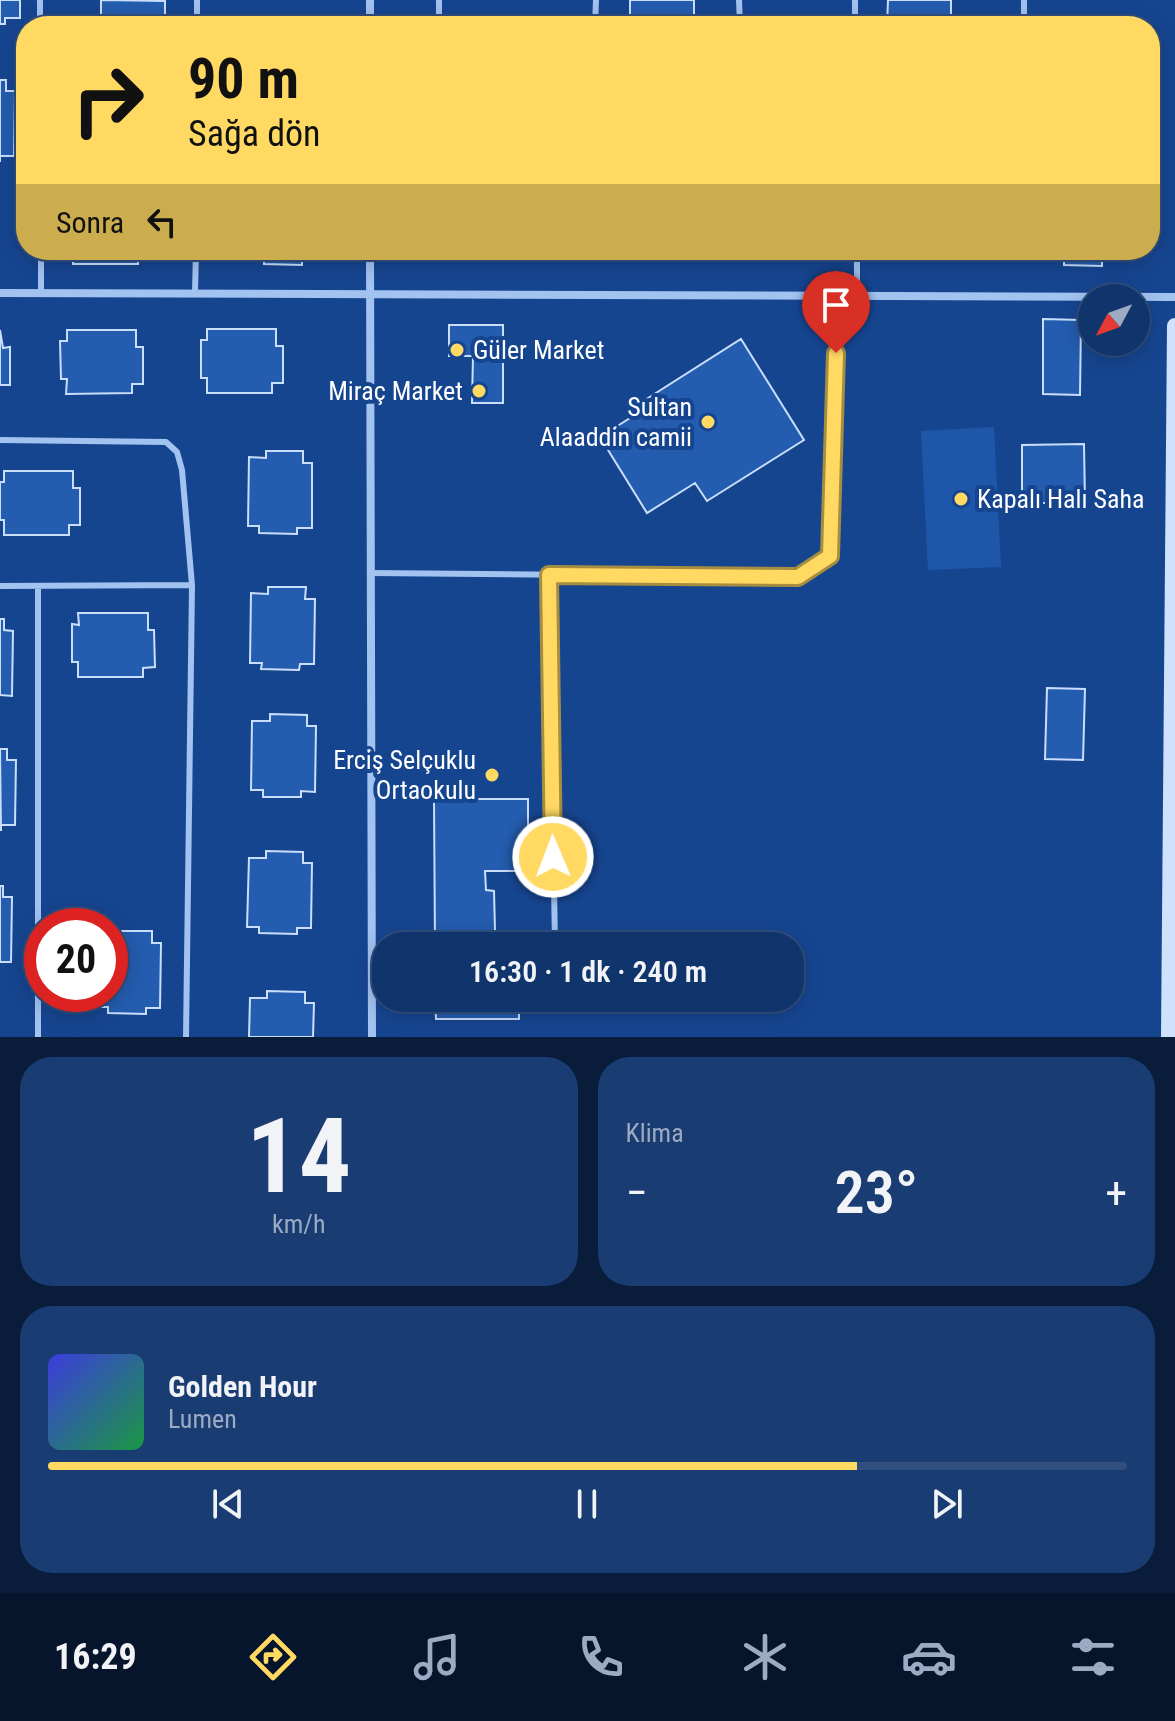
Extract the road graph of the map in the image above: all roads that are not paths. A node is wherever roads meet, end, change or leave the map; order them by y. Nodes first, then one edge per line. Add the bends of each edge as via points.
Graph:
1 (41, 260) edge
2 (196, 260) edge
3 (370, 260) edge
4 (857, 260) edge
5 (370, 292) junction
6 (0, 293) edge
7 (41, 293) junction
8 (195, 293) junction
9 (837, 295) junction
10 (857, 295) junction
11 (1175, 297) edge
12 (1175, 326) edge
13 (0, 440) edge
14 (370, 573) junction
15 (549, 575) junction
16 (192, 585) junction
17 (0, 586) edge
18 (38, 586) junction
19 (555, 932) edge
20 (38, 1037) edge
21 (186, 1037) edge
22 (372, 1037) edge
23 (1169, 1037) edge

1 - 7 lane
2 - 8 lane
3 - 5 street
4 - 10 lane
5 - 8 street
5 - 9 street
5 - 14 street
6 - 7 street
7 - 8 street
9 - 10 street
9 - 15 lane via 830,556 798,577
10 - 11 street
12 - 23 street
13 - 16 lane via 166,442 177,452 182,470
14 - 15 lane
14 - 22 street
15 - 19 lane
16 - 18 lane
16 - 21 lane
17 - 18 lane
18 - 20 lane

